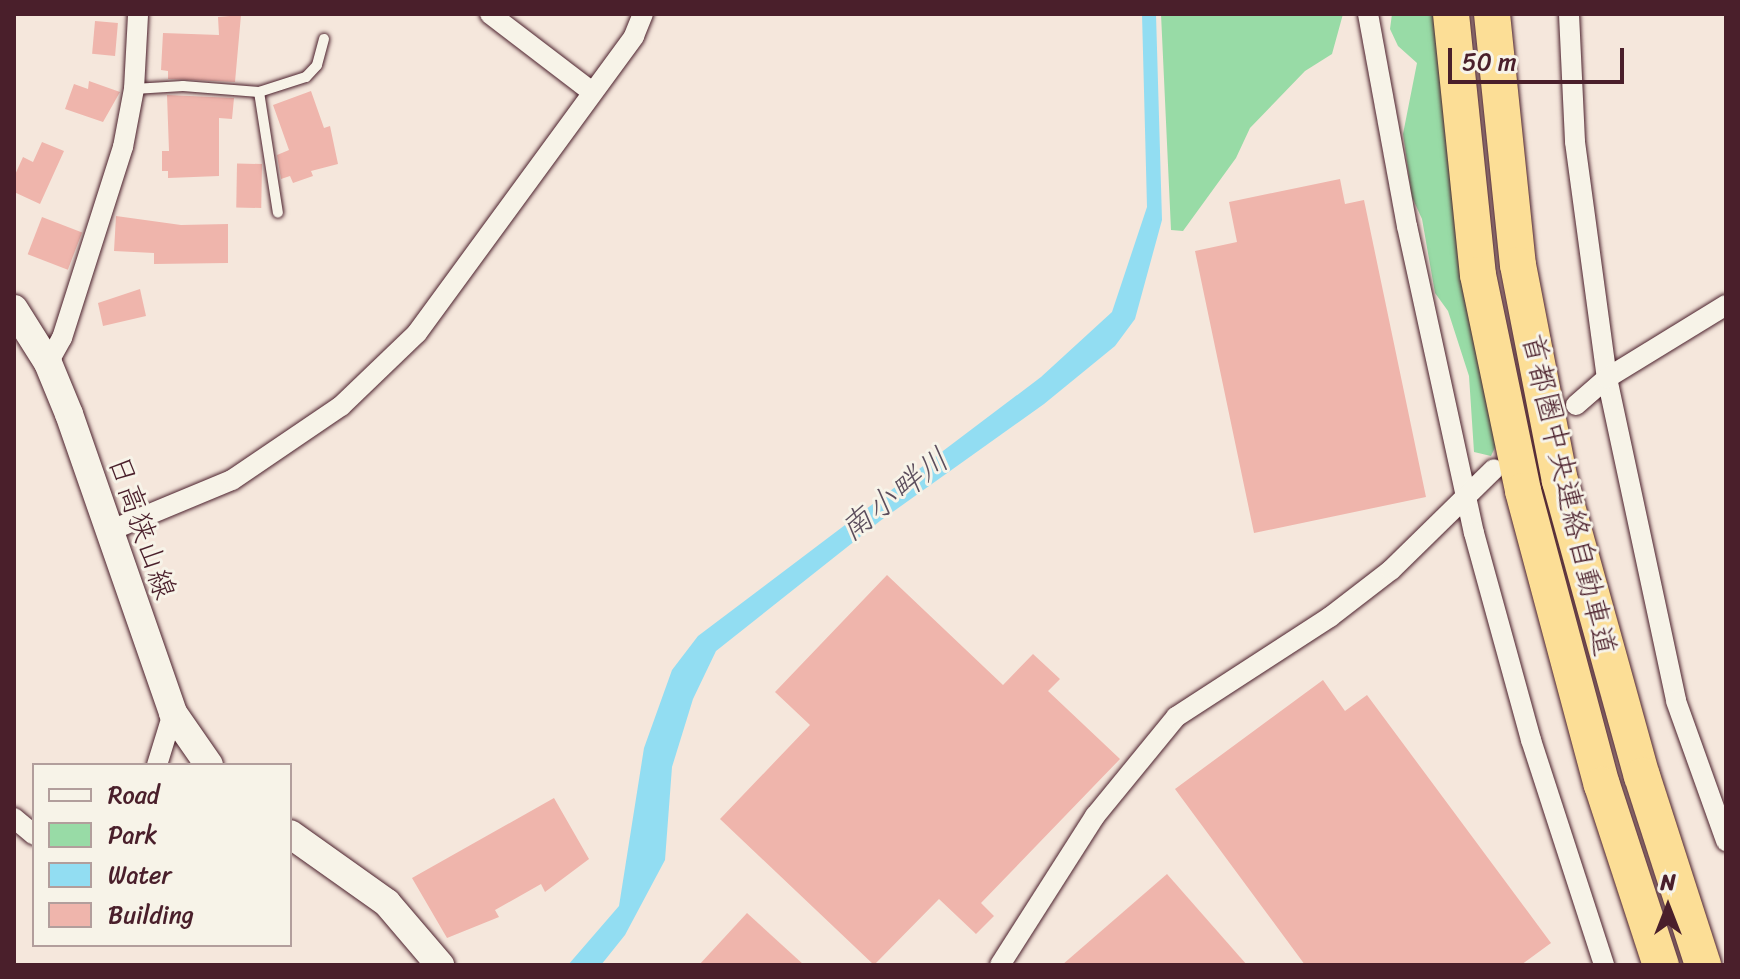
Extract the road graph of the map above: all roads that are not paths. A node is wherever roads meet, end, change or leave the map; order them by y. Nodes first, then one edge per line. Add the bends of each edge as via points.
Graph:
1 (138, 14) edge
2 (490, 14) edge
3 (643, 14) edge
4 (1368, 14) edge
5 (1451, 14) edge
6 (1492, 14) edge
7 (1569, 14) edge
8 (324, 39) dead end
9 (134, 89) junction
10 (259, 92) junction
11 (592, 92) junction
12 (278, 213) dead end
13 (1726, 305) edge
14 (14, 309) edge
15 (48, 363) junction
16 (1607, 378) junction
17 (1576, 405) dead end
18 (1494, 469) dead end
19 (1467, 493) junction
20 (107, 532) junction
21 (173, 713) junction
22 (158, 763) edge
23 (208, 763) edge
24 (14, 818) edge
25 (32, 833) edge
26 (292, 835) edge
27 (1726, 841) edge
28 (440, 965) edge
29 (1000, 965) edge
30 (1604, 965) edge
31 (1661, 965) edge
32 (1703, 965) edge

1 - 9 street
2 - 11 street
3 - 11 street via 634,36
4 - 19 street via 1407,226
5 - 31 highway, 首都圏中央連絡自動車道 via 1478,275 1523,491 1602,785
6 - 32 highway, 首都圏中央連絡自動車道 via 1518,265 1560,481 1642,776
7 - 16 street via 1575,142
8 - 10 lane via 317,65 306,77
9 - 10 lane via 183,86
9 - 15 street via 123,147 83,275
10 - 12 lane
11 - 20 street via 417,333 341,406 232,480
13 - 16 street
14 - 15 main road, 日高狭山線
15 - 20 main road, 日高狭山線
16 - 17 street
16 - 27 street via 1676,701
18 - 19 street
19 - 29 street via 1379,580 1176,717 1095,816
19 - 30 street via 1531,740
20 - 21 main road, 日高狭山線
21 - 22 street
21 - 23 main road, 日高狭山線
24 - 25 street
26 - 28 main road via 387,903

